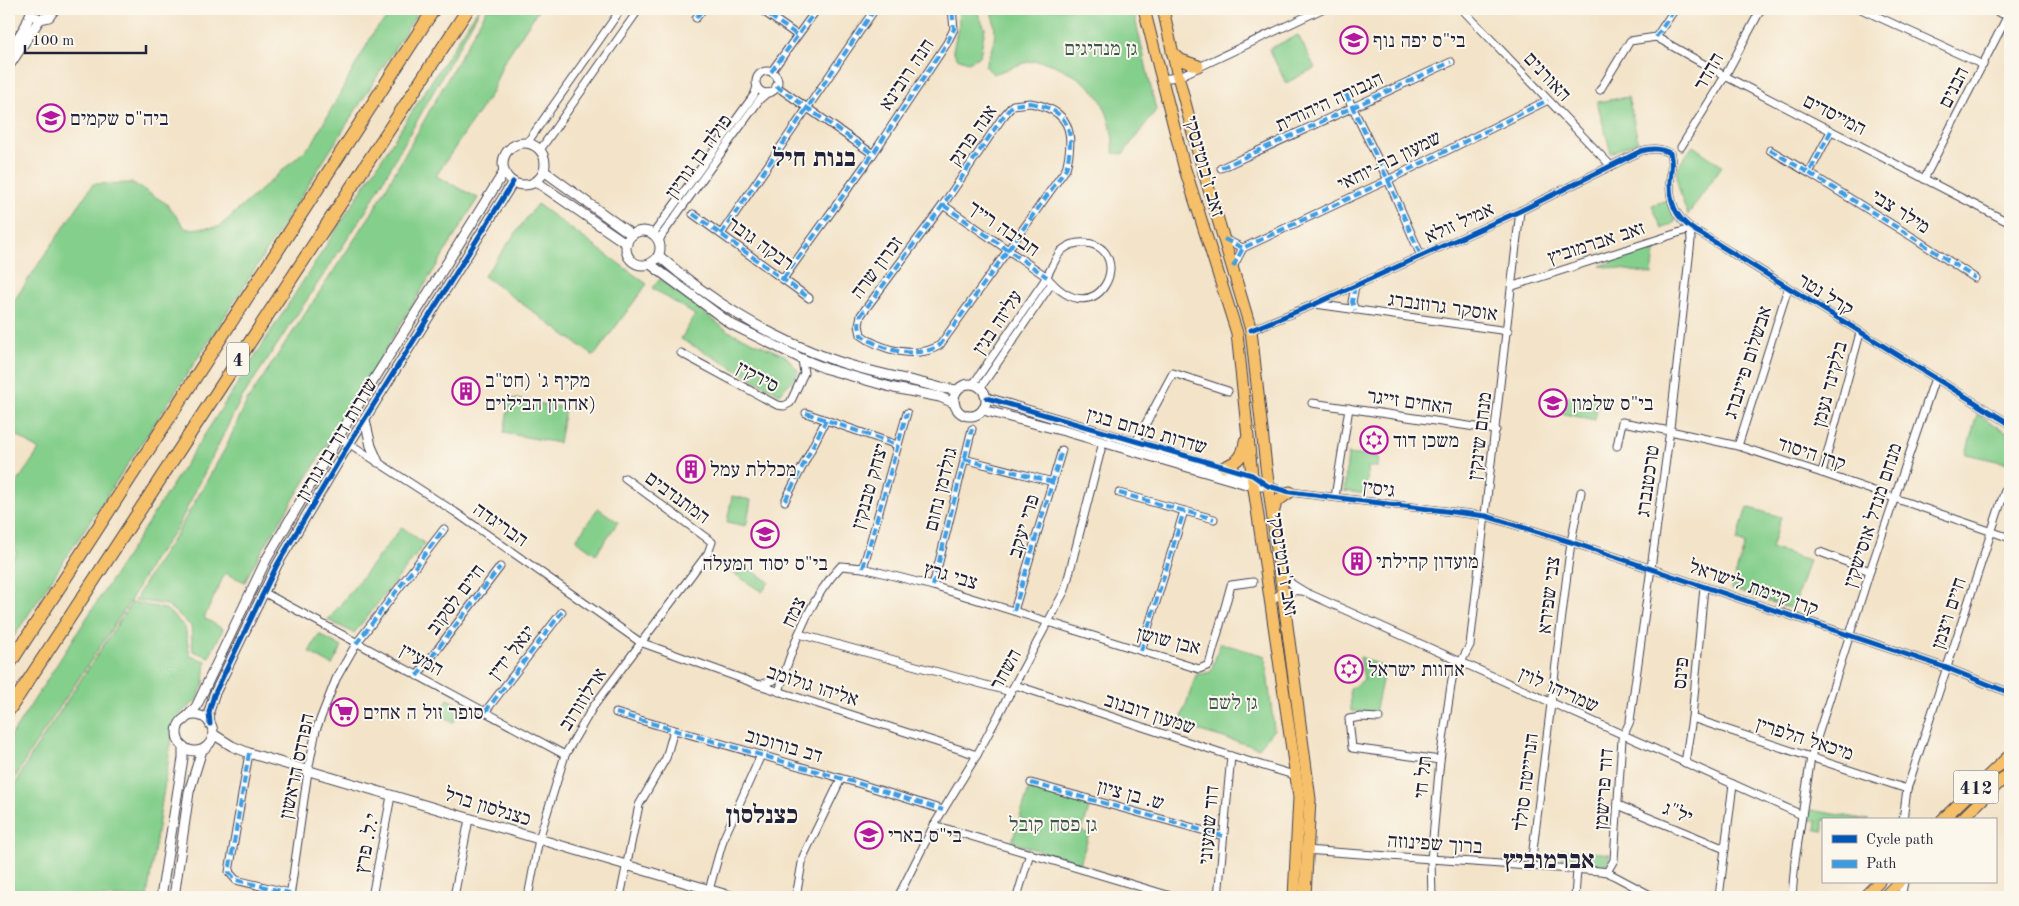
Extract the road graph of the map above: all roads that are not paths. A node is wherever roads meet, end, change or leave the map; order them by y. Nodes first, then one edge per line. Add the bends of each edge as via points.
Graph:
1 (55, 9) edge
2 (434, 9) edge
3 (468, 9) edge
4 (621, 9) edge
5 (639, 9) edge
6 (702, 9) edge
7 (760, 9) edge
8 (817, 9) edge
9 (875, 9) edge
10 (952, 9) edge
11 (1144, 9) edge
12 (1163, 9) edge
13 (1322, 9) edge
14 (1462, 9) edge
15 (1675, 9) edge
16 (1761, 9) edge
17 (1861, 9) edge
18 (1990, 9) edge
19 (30, 10) edge
20 (2009, 14) edge
21 (696, 18) dead end
22 (40, 19) junction
23 (797, 36) junction
24 (1656, 38) junction
25 (1172, 51) junction
26 (9, 52) edge
27 (1451, 62) dead end
28 (1983, 64) junction
29 (1200, 65) junction
30 (9, 66) edge
31 (771, 72) junction
32 (1178, 75) junction
33 (1725, 76) junction
34 (1162, 80) junction
35 (776, 86) junction
36 (757, 87) junction
37 (1600, 90) dead end
38 (767, 93) junction
39 (1346, 94) dead end
40 (1548, 100) junction
41 (808, 108) junction
42 (1353, 108) junction
43 (1831, 131) junction
44 (527, 143) junction
45 (1681, 147) dead end
46 (540, 150) junction
47 (1770, 150) dead end
48 (873, 154) junction
49 (1672, 161) joint
50 (1611, 166) junction
51 (1221, 168) dead end
52 (544, 171) junction
53 (504, 172) junction
54 (1809, 173) junction
55 (1924, 179) junction
56 (1388, 180) junction
57 (513, 182) junction
58 (534, 182) junction
59 (943, 205) junction
60 (1520, 211) junction
61 (693, 214) dead end
62 (2010, 223) edge
63 (1690, 228) junction
64 (721, 234) junction
65 (632, 235) junction
66 (656, 237) junction
67 (1224, 239) junction
68 (626, 244) junction
69 (1243, 248) junction
70 (1008, 250) junction
71 (659, 256) junction
72 (1420, 256) junction
73 (650, 264) junction
74 (1233, 267) junction
75 (1047, 277) junction
76 (1974, 278) dead end
77 (783, 279) junction
78 (1052, 283) junction
79 (1355, 286) junction
80 (1513, 286) junction
81 (1788, 288) junction
82 (809, 298) dead end
83 (1315, 304) junction
84 (1355, 310) junction
85 (1251, 330) junction
86 (1508, 331) junction
87 (1860, 333) junction
88 (681, 353) dead end
89 (802, 359) junction
90 (816, 365) junction
91 (804, 373) junction
92 (1935, 378) junction
93 (978, 385) junction
94 (957, 390) junction
95 (1228, 392) dead end
96 (987, 398) junction
97 (954, 403) junction
98 (1312, 403) dead end
99 (1349, 408) junction
100 (983, 410) junction
101 (806, 413) dead end
102 (906, 413) dead end
103 (365, 420) junction
104 (826, 420) junction
105 (2010, 424) edge
106 (1247, 426) junction
107 (972, 429) dead end
108 (1496, 430) junction
109 (1670, 431) junction
110 (339, 437) junction
111 (885, 440) junction
112 (1104, 442) junction
113 (1136, 442) junction
114 (349, 444) junction
115 (897, 445) junction
116 (1617, 446) dead end
117 (1738, 446) junction
118 (1062, 450) dead end
119 (894, 456) junction
120 (964, 459) junction
121 (378, 462) junction
122 (1224, 467) junction
123 (1822, 473) junction
124 (2010, 475) edge
125 (625, 478) dead end
126 (1253, 481) junction
127 (1053, 482) junction
128 (1268, 486) junction
129 (1290, 492) junction
130 (1581, 492) dead end
131 (1119, 493) dead end
132 (1335, 497) junction
133 (1895, 499) junction
134 (785, 501) dead end
135 (1184, 511) junction
136 (1273, 515) junction
137 (1486, 516) junction
138 (1214, 519) dead end
139 (444, 529) dead end
140 (1992, 532) junction
141 (2010, 538) edge
142 (712, 542) joint
143 (1571, 542) junction
144 (1820, 552) dead end
145 (500, 566) dead end
146 (842, 566) joint
147 (863, 568) junction
148 (1652, 569) junction
149 (1281, 571) junction
150 (1870, 571) junction
151 (1253, 582) dead end
152 (932, 586) junction
153 (1704, 586) junction
154 (56, 591) junction
155 (263, 592) junction
156 (1284, 592) junction
157 (1304, 592) junction
158 (1271, 603) junction
159 (1014, 611) junction
160 (562, 612) dead end
161 (1050, 622) junction
162 (799, 634) junction
163 (1850, 636) junction
164 (640, 642) junction
165 (356, 644) junction
166 (1141, 651) junction
167 (9, 655) edge
168 (1461, 663) junction
169 (9, 665) edge
170 (1947, 668) junction
171 (418, 676) junction
172 (783, 677) junction
173 (759, 685) junction
174 (1015, 685) junction
175 (779, 692) junction
176 (1011, 692) junction
177 (2010, 692) edge
178 (1552, 704) junction
179 (9, 710) edge
180 (485, 712) junction
181 (616, 713) dead end
182 (1379, 718) dead end
183 (1692, 718) junction
184 (183, 720) junction
185 (210, 724) junction
186 (674, 730) junction
187 (212, 734) junction
188 (1624, 736) junction
189 (183, 746) junction
190 (232, 746) junction
191 (204, 748) junction
192 (1293, 752) junction
193 (248, 753) junction
194 (565, 755) junction
195 (977, 755) junction
196 (2010, 755) edge
197 (761, 756) junction
198 (1231, 756) junction
199 (1811, 758) junction
200 (1440, 760) junction
201 (1685, 763) junction
202 (1276, 768) junction
203 (308, 771) junction
204 (2010, 772) edge
205 (1297, 776) junction
206 (841, 779) junction
207 (1031, 783) dead end
208 (1733, 784) junction
209 (1907, 789) junction
210 (392, 796) junction
211 (1618, 805) junction
212 (943, 810) junction
213 (1802, 815) junction
214 (469, 818) junction
215 (1903, 818) edge
216 (1944, 818) edge
217 (1963, 818) edge
218 (934, 825) junction
219 (1223, 836) junction
220 (539, 839) junction
221 (1302, 849) junction
222 (1725, 849) junction
223 (1030, 853) junction
224 (1431, 860) junction
225 (626, 866) junction
226 (1531, 866) junction
227 (1576, 870) junction
228 (1607, 872) junction
229 (1877, 884) edge
230 (1898, 884) edge
231 (1900, 884) edge
232 (1904, 884) edge
233 (708, 894) edge
234 (290, 895) edge
235 (161, 897) edge
236 (174, 897) edge
237 (372, 897) edge
238 (454, 897) edge
239 (528, 897) edge
240 (620, 897) edge
241 (734, 897) edge
242 (796, 897) edge
243 (898, 897) edge
244 (1017, 897) edge
245 (1174, 897) edge
246 (1218, 897) edge
247 (1294, 897) edge
248 (1305, 897) edge
249 (1432, 897) edge
250 (1575, 897) edge
251 (1654, 897) edge
252 (1719, 897) edge
253 (1792, 897) edge
254 (1864, 897) edge
255 (1884, 897) edge
256 (1901, 897) edge

1 - 22 street via 49,17
2 - 154 highway, 4
3 - 179 highway, 4
4 - 44 street
5 - 46 street
6 - 21 street
7 - 23 street
8 - 23 street
9 - 41 street
10 - 48 street, חנה רובינא via 954,29 947,43
11 - 34 main road, זאב ז'בוטינסקי
12 - 25 main road, זאב ז'בוטינסקי
13 - 29 street
14 - 40 street, האורנים
15 - 24 street
16 - 33 street, ההדר
17 - 28 street
18 - 20 street
19 - 22 street
19 - 26 street via 26,25
20 - 28 street, הבנים
22 - 30 street
23 - 31 street
24 - 33 street, המייסדים
24 - 37 street, המייסדים via 1630,41
25 - 29 main road via 1181,60
25 - 32 main road, זאב ז'בוטינסקי
27 - 42 street, הגבורה היהודית
28 - 55 street, הבנים
29 - 32 street
31 - 35 street via 777,80
31 - 36 street via 758,76
32 - 34 street
32 - 67 main road, זאב ז'בוטינסקי
33 - 43 street, המייסדים
33 - 45 street, ההדר
34 - 106 main road, זאב ז'בוטינסקי via 1184,166 1237,333
35 - 38 street
35 - 41 street
36 - 38 street
36 - 66 street, פולה בן גוריון
38 - 66 street, פולה בן גוריון
39 - 42 street
40 - 50 street, האורנים
40 - 56 street, שמעון בר-יוחאי
41 - 48 street
41 - 64 street
42 - 51 street, הגבורה היהודית
42 - 56 street
43 - 54 street
43 - 55 street, המייסדים
44 - 46 street
44 - 53 street via 508,149 502,162
46 - 52 street
47 - 54 street, מילר צבי
48 - 77 street, חנה רובינא
49 - 50 street, אמיל זולא via 1670,153 1653,148
49 - 63 street, קרל נטר via 1670,189 1673,204 1679,219
50 - 60 street, אמיל זולא
52 - 58 street
52 - 65 street
53 - 57 street
53 - 110 street, שדרות דוד בן גוריון
54 - 76 street, מילר צבי
55 - 62 street, המייסדים
56 - 69 street, שמעון בר-יוחאי
56 - 72 street
57 - 58 street via 520,185
57 - 103 street, שדרות דוד בן גוריון
58 - 68 street
59 - 70 street, חביבה רייך
59 - 70 street, אנה פרנק via 1013,106 1030,103 1045,106 1060,116 1071,138 1066,169
59 - 70 street, זכרון שרה via 861,315 861,335 868,341 911,352 932,350 940,345
60 - 72 street, אמיל זולא
60 - 80 street, מנחם שינקין
61 - 64 street, רבקה גובר
63 - 80 street, זאב אברמוביץ
63 - 81 street, קרל נטר
63 - 109 street, טרכטנברג
64 - 77 street, רבקה גובר
65 - 66 street via 642,231
65 - 68 street
66 - 71 street via 660,246
67 - 69 street
67 - 74 main road, זאב ז'בוטינסקי
68 - 73 street via 627,254 634,263
69 - 74 street
70 - 75 street, חביבה רייך
71 - 73 street
71 - 94 street via 735,313 802,348 832,360
72 - 79 street, אמיל זולא
73 - 89 street via 731,324
74 - 85 main road, זאב ז'בוטינסקי
75 - 78 street, עליזה בגין
75 - 78 street, עליזה בגין via 1062,251 1070,245 1087,243 1096,246 1108,259 1110,275 1101,292 1093,297 1076,298
75 - 93 street, עליזה בגין
77 - 82 street, רבקה גובר
78 - 93 street, עליזה בגין
79 - 83 street, אמיל זולא
79 - 84 street via 1352,302
80 - 86 street, מנחם שינקין
81 - 87 street, קרל נטר
81 - 117 street, אבשלום פיינברג
83 - 84 street, אוסקר גרוזנברג
83 - 85 street, אמיל זולא
84 - 86 street, אוסקר גרוזנברג
85 - 128 main road, זאב ז'בוטינסקי
86 - 108 street, מנחם שינקין
87 - 92 street, קרל נטר
87 - 123 street, בלקינד נעמן
88 - 91 street, סירקין via 777,405 790,403
89 - 90 street
89 - 91 street, סירקין
90 - 91 street, סירקין
90 - 97 street
92 - 105 street, קרל נטר
92 - 133 street, מנחם מנדל אוסישקין
93 - 94 street via 964,384
93 - 96 street
94 - 97 street
95 - 113 street via 1173,372
96 - 100 street
96 - 113 street, שדרות מנחם בגין
97 - 100 street via 967,416
98 - 99 street, האחים זייגר
99 - 108 street, האחים זייגר
99 - 132 street, האחים זייגר
100 - 112 street, שדרות מנחם בגין
101 - 104 street
102 - 115 street, יצחק טבנקין
103 - 114 street, שדרות דוד בן גוריון
103 - 121 street
104 - 111 street
104 - 134 street
106 - 122 main road via 1243,453 1236,462
106 - 126 main road, זאב ז'בוטינסקי
107 - 120 street, גולדמן נחום
108 - 137 street, מנחם שינקין
109 - 116 street, קרן היסוד via 1622,422
109 - 117 street, קרן היסוד
109 - 148 street, טרכטנברג
110 - 114 street, הבריגדה
110 - 184 street, שדרות דוד בן גוריון via 266,560 196,707
111 - 115 street
111 - 119 street
112 - 126 street, שדרות מנחם בגין
112 - 161 street, השחר via 1065,590
113 - 122 street, שדרות מנחם בגין
114 - 121 street, הבריגדה
114 - 155 street, שדרות דוד בן גוריון
115 - 119 street, יצחק טבנקין
117 - 123 street, קרן היסוד
118 - 127 street, פרי יעקב
119 - 147 street, יצחק טבנקין
120 - 127 street
120 - 152 street, גולדמן נחום
121 - 164 street, הבריגדה
122 - 126 street, שדרות מנחם בגין
123 - 133 street, קרן היסוד
124 - 140 street, חיים ויצמן
125 - 142 street, המתנדבים
126 - 128 street, שדרות מנחם בגין
126 - 158 main road, זאב ז'בוטינסקי
127 - 159 street, פרי יעקב
128 - 129 street, גיסין
128 - 136 main road, זאב ז'בוטינסקי
129 - 132 street, גיסין
129 - 136 main road via 1276,502
130 - 143 street, צבי שפירא
131 - 135 street
132 - 137 street, גיסין
133 - 140 street, קרן היסוד
133 - 150 street, מנחם מנדל אוסישקין
135 - 138 street
135 - 166 street
136 - 149 main road, זאב ז'בוטינסקי
137 - 143 street, קרן קיימת לישראל
137 - 168 street, מנחם שינקין via 1470,645
139 - 165 street, הפרדס הראשון
140 - 141 street, קרן היסוד
140 - 170 street, חיים ויצמן
142 - 164 street, ארלוזורוב via 708,553
143 - 148 street, קרן קיימת לישראל
143 - 178 street, צבי שפירא
144 - 150 street
145 - 171 street, חיים לסקוב
146 - 147 street, צבי גרץ
146 - 162 street, צמח via 827,581
147 - 152 street, צבי גרץ
148 - 153 street, קרן קיימת לישראל
148 - 188 street, טרכטנברג via 1630,720
149 - 156 main road, זאב ז'בוטינסקי
149 - 157 street, שמריהו לוין
150 - 163 street, מנחם מנדל אוסישקין
151 - 166 street, אבן שושן via 1231,585 1209,665 1199,668
152 - 159 street, צבי גרץ
153 - 163 street, קרן קיימת לישראל
153 - 183 street, פינס
154 - 167 highway
154 - 169 highway, 4
155 - 165 street, המעיין
155 - 185 street, שדרות דוד בן גוריון via 214,695 209,712
156 - 157 street, שמריהו לוין
156 - 158 street via 1275,596
156 - 221 main road, זאב ז'בוטינסקי via 1310,799
157 - 168 street, שמריהו לוין
158 - 192 main road, זאב ז'בוטינסקי
159 - 161 street, צבי גרץ
160 - 180 street, יגאל ידין
161 - 166 street, אבן שושן
161 - 174 street, השחר
162 - 172 street, צמח
162 - 176 street
163 - 170 street, קרן קיימת לישראל
163 - 199 street, מנחם מנדל אוסישקין
164 - 173 street, אליהו גולומב
164 - 194 street, ארלוזורוב via 593,707
165 - 171 street, המעיין
165 - 203 street, הפרדס הראשון via 336,679 316,730
168 - 178 street, שמריהו לוין
168 - 200 street, תל חי via 1452,679
170 - 177 street, קרן קיימת לישראל
170 - 209 street, חיים ויצמן
171 - 180 street, המעיין
172 - 173 street
172 - 175 street, צמח
173 - 175 street, אליהו גולומב
174 - 176 street, השחר
174 - 198 street, שמעון דובנוב
175 - 195 street, אליהו גולומב
176 - 195 street, השחר
178 - 188 street, שמריהו לוין
178 - 226 street, הנרייטה סולד
180 - 194 street, המעיין
181 - 186 street, דב בורוכוב
182 - 200 street via 1348,719 1352,748
183 - 199 street, מיכאל הלפרין
183 - 201 street, פינס
184 - 185 street via 203,717
184 - 189 street via 177,734
185 - 187 street
186 - 197 street, דב בורוכוב
186 - 225 street via 666,758 639,805
187 - 190 street, כצנלסון ברל
187 - 191 street
188 - 201 street, שמריהו לוין
188 - 211 street, דוד פרישמן
189 - 191 street via 193,751
189 - 235 street
190 - 191 street, כצנלסון ברל
190 - 193 street, כצנלסון ברל
191 - 236 street via 189,792
192 - 202 street via 1285,765
192 - 205 main road, זאב ז'בוטינסקי
193 - 203 street, כצנלסון ברל
193 - 234 street via 229,872 236,880
194 - 220 street, ארלוזורוב
195 - 212 street, השחר
196 - 216 main road, 412
197 - 206 street, דב בורוכוב
197 - 233 street via 723,840
198 - 202 street, שמעון דובנוב
198 - 219 street, דוד שמעוני
199 - 209 street, מיכאל הלפרין
199 - 213 street, מנחם מנדל אוסישקין
200 - 224 street, תל חי
201 - 208 street, שמריהו לוין
202 - 205 street, שמעון דובנוב
203 - 210 street, כצנלסון ברל
203 - 234 street, הפרדס הראשון
204 - 217 main road, 412
205 - 221 main road, זאב ז'בוטינסקי
206 - 212 street, דב בורוכוב
206 - 242 street via 803,857
207 - 219 street, ש. בן ציון
208 - 213 street, שמריהו לוין
208 - 222 street
209 - 215 street, חיים ויצמן
210 - 214 street, כצנלסון ברל
210 - 237 street, י.ל. פרץ
211 - 222 street, יל"ג
211 - 228 street, דוד פרישמן via 1614,860
212 - 218 street, השחר
213 - 253 street, מנחם מנדל אוסישקין
214 - 220 street, כצנלסון ברל
214 - 238 street
218 - 223 street
218 - 243 street, השחר
219 - 246 street, דוד שמעוני
220 - 225 street, כצנלסון ברל
220 - 239 street, ארלוזורוב
221 - 224 street, ברוך שפינוזה
221 - 247 main road, זאב ז'בוטינסקי
221 - 248 main road, זאב ז'בוטינסקי
222 - 252 street
223 - 244 street
223 - 245 street
224 - 226 street, ברוך שפינוזה
224 - 249 street, תל חי
225 - 233 street, כצנלסון ברל
225 - 240 street
226 - 227 street, ברוך שפינוזה
227 - 228 street, ברוך שפינוזה
227 - 250 street
228 - 251 street, ברוך שפינוזה
229 - 254 main road
230 - 255 main road
231 - 256 street
232 - 256 street
233 - 241 street, כצנלסון ברל

